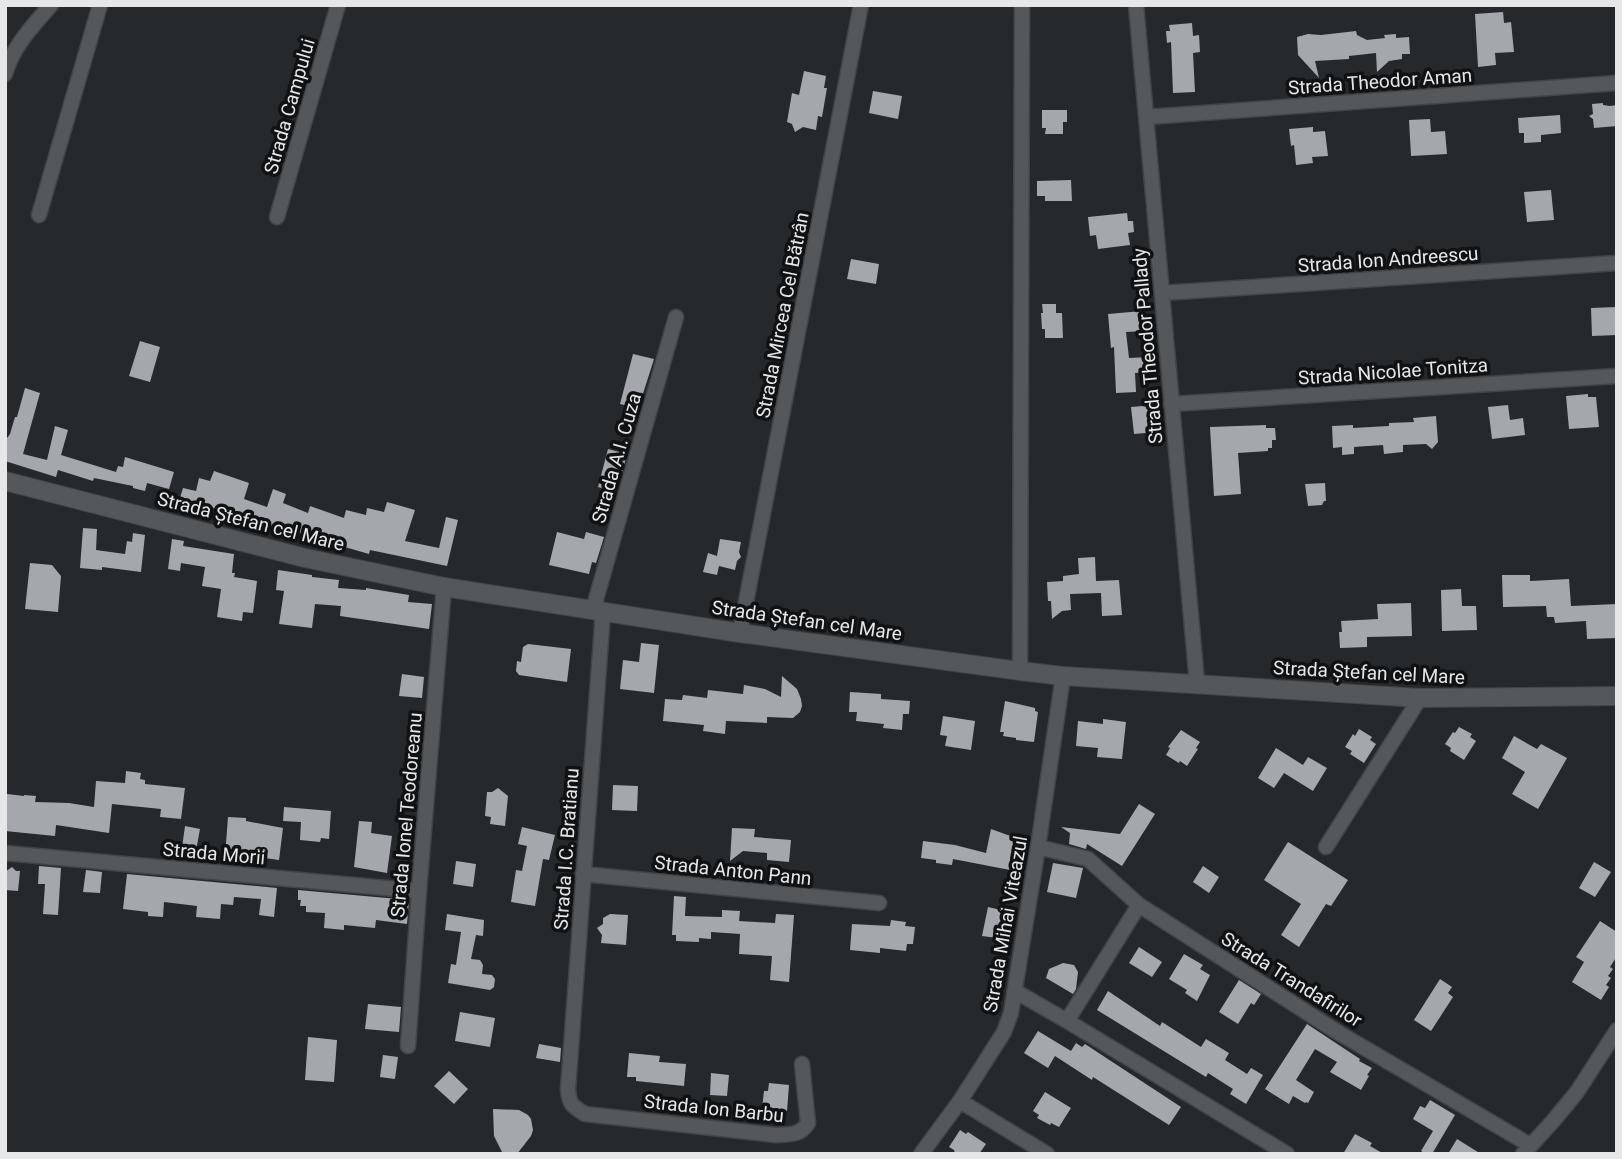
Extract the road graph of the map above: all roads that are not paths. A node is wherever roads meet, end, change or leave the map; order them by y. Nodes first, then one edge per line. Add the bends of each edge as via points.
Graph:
1 (51, 5) edge
2 (100, 5) edge
3 (338, 5) edge
4 (861, 5) edge
5 (1023, 5) edge
6 (1136, 5) edge
7 (5, 74) edge
8 (1617, 83) edge
9 (1147, 117) junction
10 (39, 215) dead end
11 (277, 217) dead end
12 (1617, 264) edge
13 (1162, 293) junction
14 (676, 317) dead end
15 (1617, 376) edge
16 (1171, 404) junction
17 (5, 481) edge
18 (444, 587) junction
19 (598, 611) junction
20 (740, 632) junction
21 (1020, 671) junction
22 (1063, 676) junction
23 (1197, 683) junction
24 (1617, 695) edge
25 (1420, 698) junction
26 (1326, 846) dead end
27 (1038, 847) junction
28 (5, 853) edge
29 (583, 874) junction
30 (419, 891) junction
31 (878, 904) dead end
32 (1139, 905) junction
33 (1015, 991) junction
34 (1068, 1021) junction
35 (1617, 1030) edge
36 (408, 1046) dead end
37 (802, 1064) dead end
38 (568, 1089) joint
39 (960, 1101) junction
40 (1526, 1149) edge
41 (921, 1154) edge
42 (1047, 1154) edge
43 (1287, 1154) edge

1 - 7 street via 21,39
2 - 10 street
3 - 11 street, Strada Campului
4 - 20 street, Strada Mircea Cel Bătrân
5 - 21 street
6 - 9 street, Strada Theodor Pallady
8 - 9 street, Strada Theodor Aman
9 - 13 street, Strada Theodor Pallady
12 - 13 street, Strada Ion Andreescu
13 - 16 street, Strada Theodor Pallady
14 - 19 street, Strada A.I. Cuza
15 - 16 street, Strada Nicolae Tonitza
16 - 23 street, Strada Theodor Pallady
17 - 18 street, Strada Ștefan cel Mare via 305,558
18 - 19 street, Strada Ștefan cel Mare
18 - 30 street, Strada Ionel Teodoreanu
19 - 20 street, Strada Ștefan cel Mare
19 - 29 street, Strada I.C. Bratianu
20 - 21 street, Strada Ștefan cel Mare
21 - 22 street, Strada Ștefan cel Mare
22 - 23 street, Strada Ștefan cel Mare
22 - 27 street, Strada Mihai Viteazul
23 - 25 street, Strada Ștefan cel Mare
24 - 25 street, Strada Ștefan cel Mare
25 - 26 street
27 - 32 street, Strada Trandafirilor via 1088,859
27 - 33 street, Strada Mihai Viteazul
28 - 30 street, Strada Morii
29 - 31 street, Strada Anton Pann
29 - 38 street, Strada I.C. Bratianu
30 - 36 street, Strada Ionel Teodoreanu
32 - 34 street
32 - 40 street, Strada Trandafirilor
33 - 34 street
33 - 39 street, Strada Mihai Viteazul via 1004,1032
34 - 43 street
35 - 40 street via 1577,1092
37 - 38 street, Strada Ion Barbu via 808,1123 796,1134 585,1114 573,1107
39 - 41 street, Strada Mihai Viteazul
39 - 42 street

